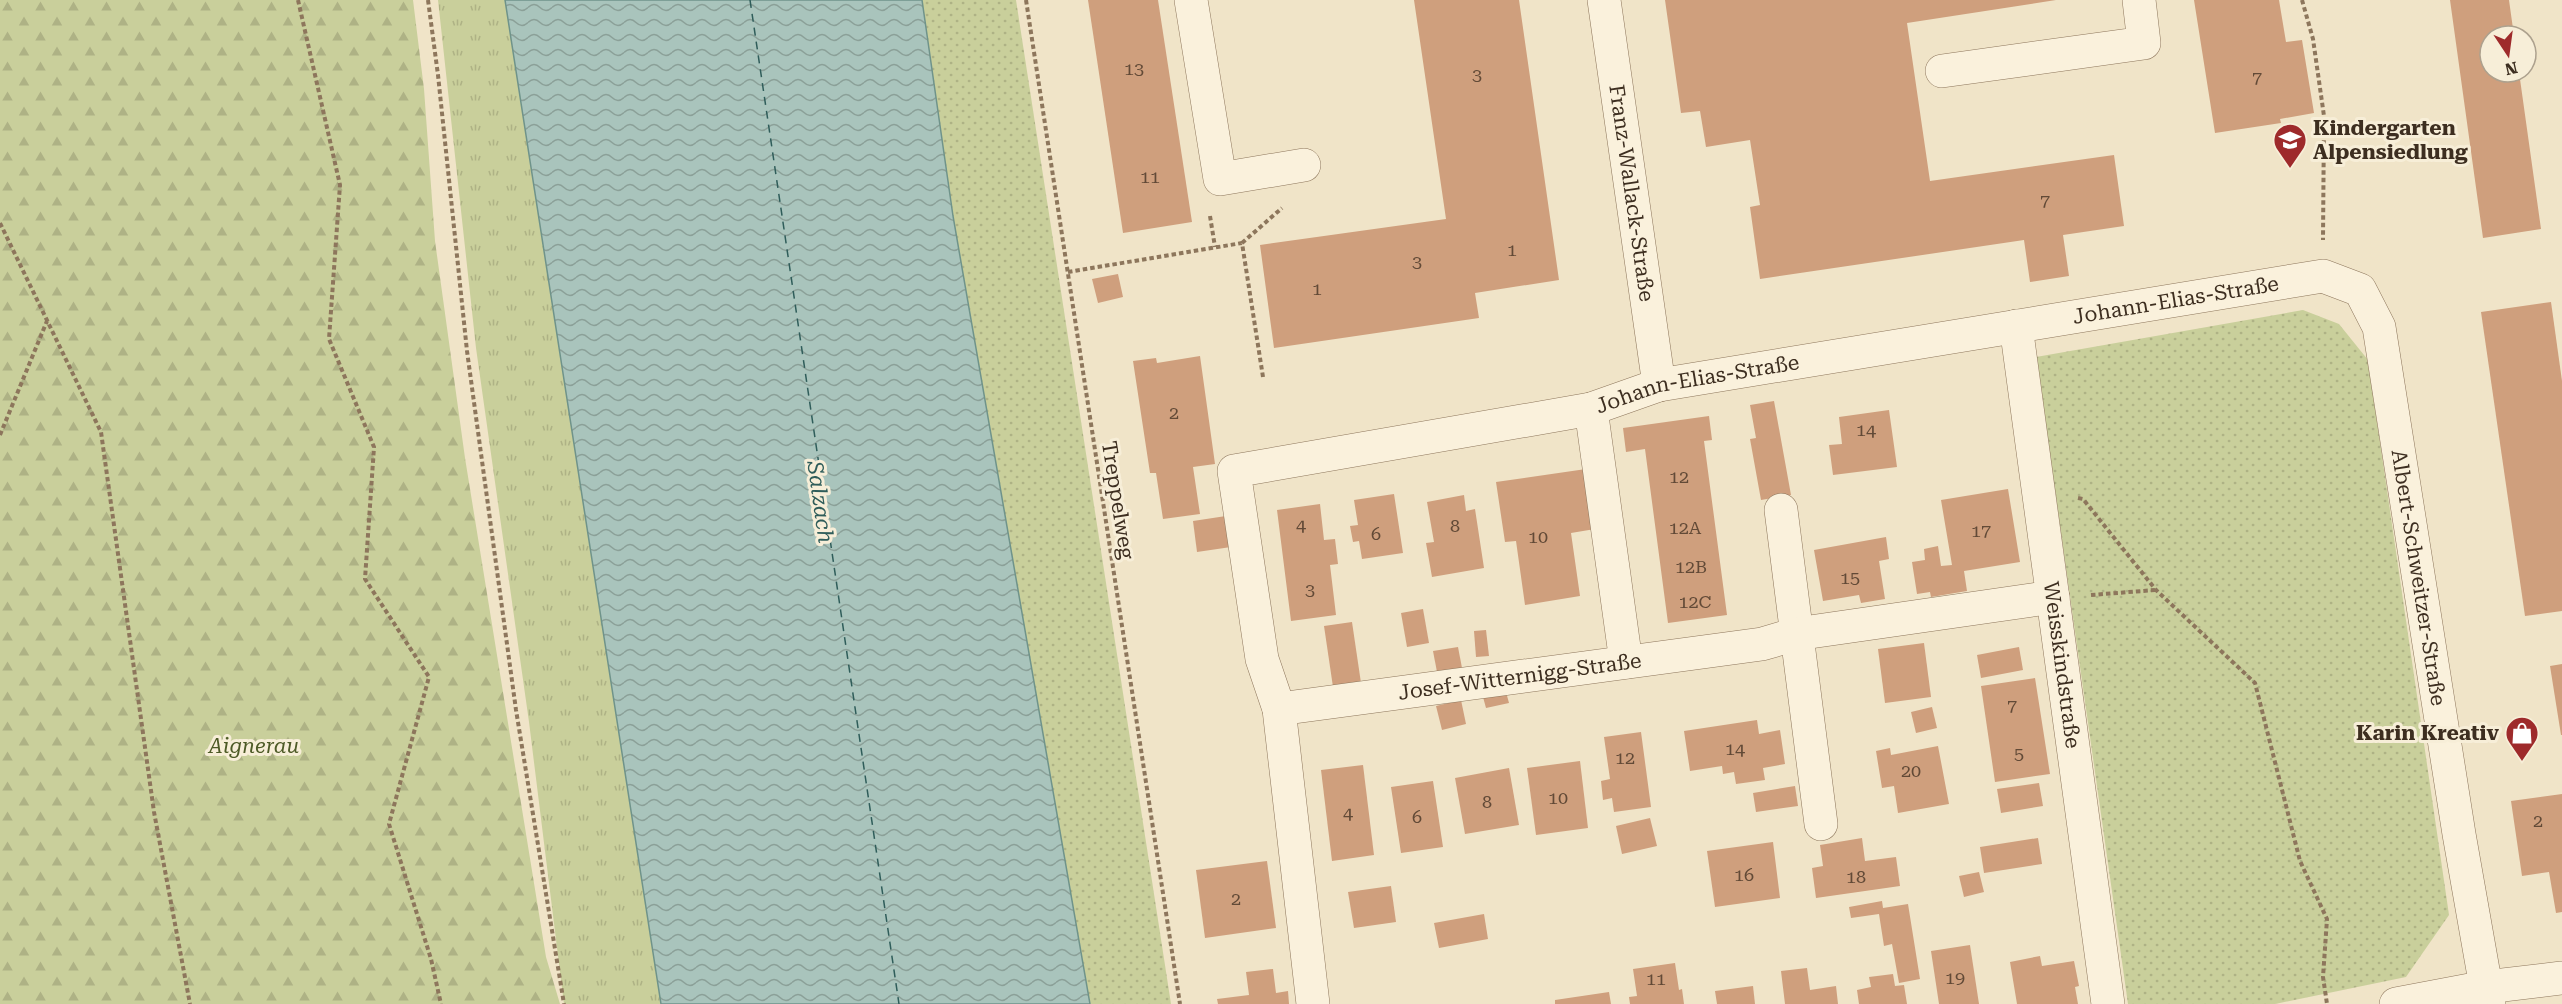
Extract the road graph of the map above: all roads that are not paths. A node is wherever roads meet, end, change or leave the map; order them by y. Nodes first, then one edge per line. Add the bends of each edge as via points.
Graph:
1 (1191, 0) edge
2 (1604, 0) edge
3 (2139, 0) edge
4 (1942, 71) dead end
5 (1304, 165) dead end
6 (2016, 326) junction
7 (2379, 327) joint
8 (1659, 385) junction
9 (1592, 409) junction
10 (1780, 510) dead end
11 (2053, 597) junction
12 (1796, 634) junction
13 (1626, 662) junction
14 (1279, 709) junction
15 (1821, 824) dead end
16 (2562, 978) edge
17 (2487, 996) edge
18 (1313, 1004) edge
19 (2108, 1004) edge
20 (2396, 1004) edge

1 - 5 street via 1220,179
2 - 8 street, Franz-Wallack-Straße
3 - 4 street via 2144,43
6 - 7 street, Johann-Elias-Straße via 2323,276 2360,290
6 - 8 street, Johann-Elias-Straße
6 - 11 street, Weisskindstraße
7 - 17 street, Albert-Schweitzer-Straße
8 - 9 street, Johann-Elias-Straße
9 - 13 street
9 - 14 street, Johann-Elias-Straße via 1234,471 1262,659
10 - 12 street
11 - 12 street, Josef-Witternigg-Straße
11 - 19 street, Weisskindstraße
12 - 13 street, Josef-Witternigg-Straße via 1762,644
12 - 15 street
13 - 14 street, Josef-Witternigg-Straße
14 - 18 street
16 - 17 street
17 - 20 street

